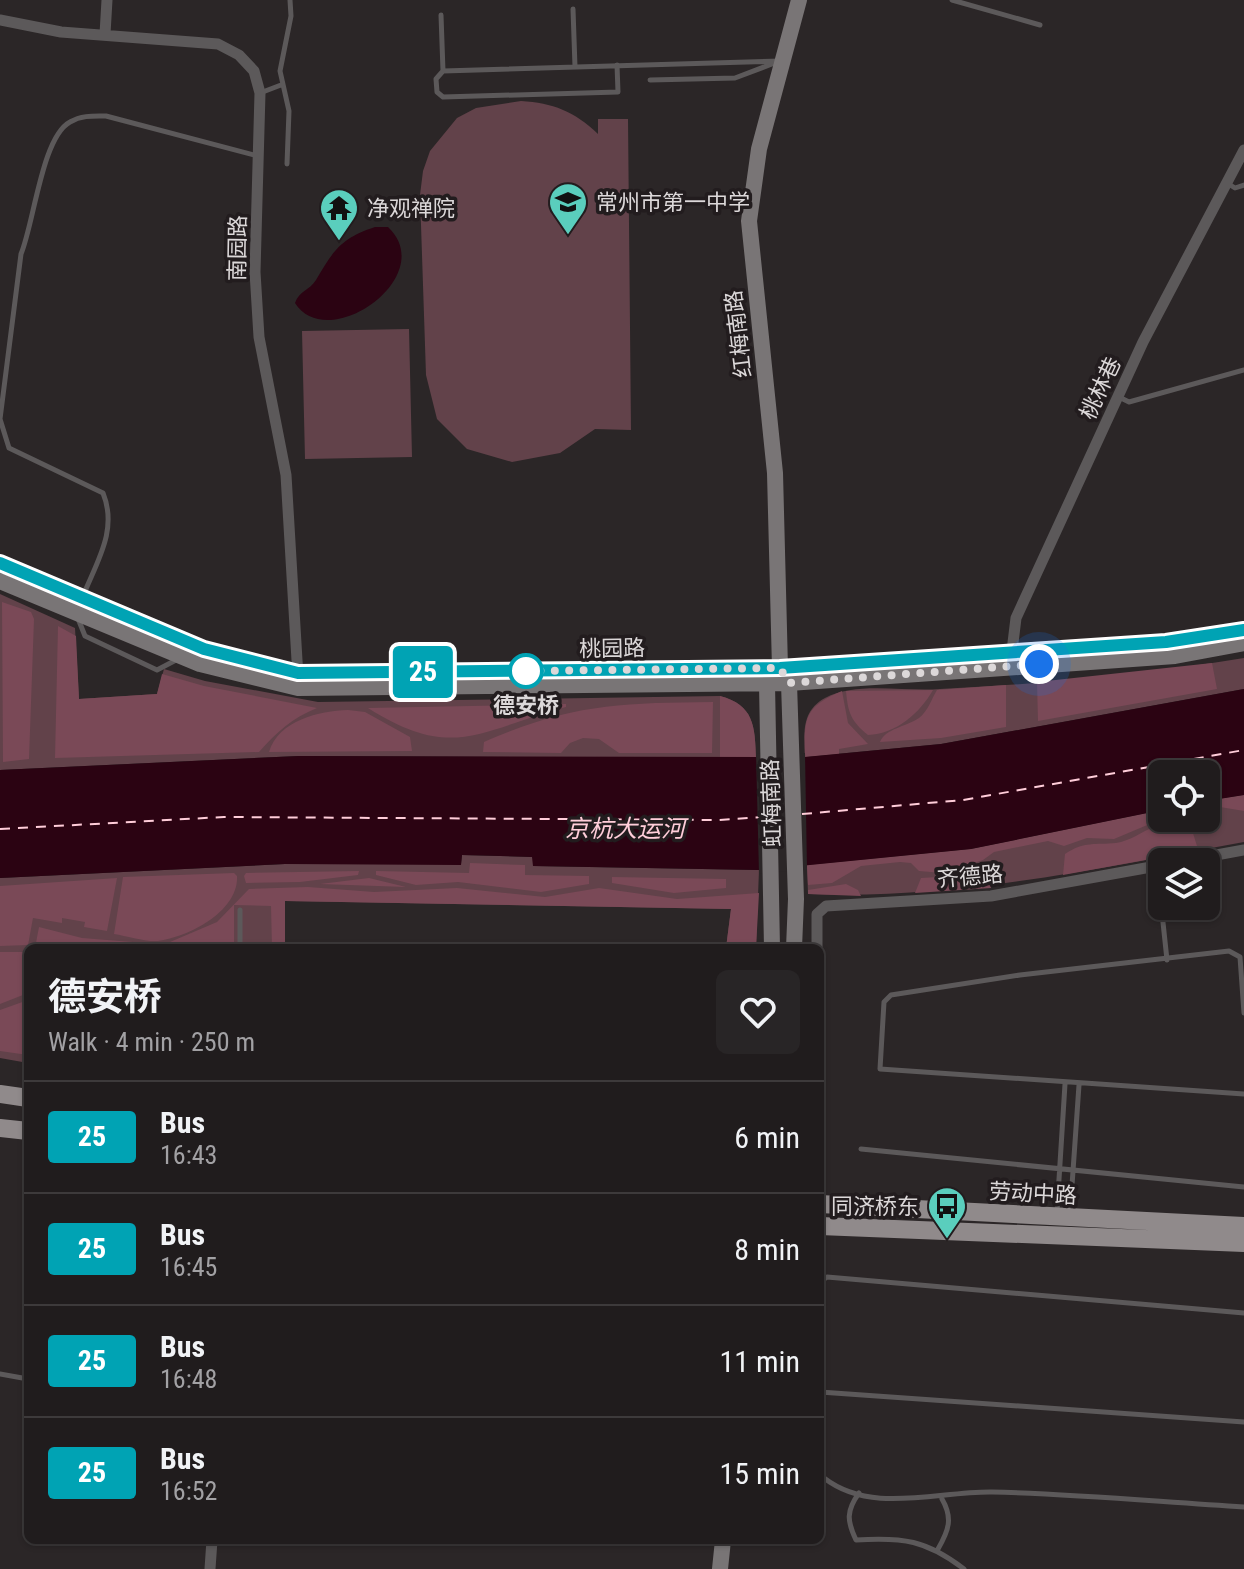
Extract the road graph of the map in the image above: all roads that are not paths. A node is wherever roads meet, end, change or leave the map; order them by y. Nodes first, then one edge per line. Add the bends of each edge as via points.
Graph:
1 (107, 0) edge
2 (290, 0) edge
3 (799, 0) edge
4 (952, 0) edge
5 (573, 9) dead end
6 (441, 15) dead end
7 (0, 20) edge
8 (1040, 25) dead end
9 (105, 34) junction
10 (782, 61) junction
11 (617, 65) junction
12 (575, 67) junction
13 (443, 71) junction
14 (650, 80) dead end
15 (281, 85) junction
16 (260, 93) junction
17 (1244, 150) edge
18 (260, 157) junction
19 (287, 164) dead end
20 (1226, 183) junction
21 (1244, 185) edge
22 (1244, 370) edge
23 (1118, 397) junction
24 (0, 563) edge
25 (0, 581) edge
26 (79, 604) junction
27 (1244, 630) edge
28 (1244, 643) edge
29 (1012, 651) junction
30 (785, 676) junction
31 (298, 681) junction
32 (767, 684) junction
33 (790, 705) joint
34 (1244, 850) edge
35 (1220, 854) edge
36 (1148, 867) edge
37 (240, 910) dead end
38 (1164, 920) edge
39 (240, 944) edge
40 (772, 944) edge
41 (794, 944) edge
42 (817, 944) edge
43 (1167, 960) junction
44 (1244, 1013) edge
45 (1065, 1084) junction
46 (1079, 1085) junction
47 (0, 1094) edge
48 (1244, 1094) edge
49 (24, 1097) edge
50 (0, 1128) edge
51 (24, 1131) edge
52 (861, 1149) dead end
53 (1060, 1169) junction
54 (1073, 1170) junction
55 (1244, 1187) edge
56 (824, 1204) edge
57 (1063, 1219) junction
58 (824, 1226) edge
59 (1244, 1226) edge
60 (1244, 1243) edge
61 (824, 1279) edge
62 (1244, 1313) edge
63 (0, 1374) edge
64 (24, 1378) edge
65 (824, 1392) edge
66 (1244, 1422) edge
67 (824, 1478) dead end
68 (859, 1493) junction
69 (942, 1498) junction
70 (1244, 1507) edge
71 (212, 1544) edge
72 (723, 1544) edge
73 (733, 1544) edge
74 (938, 1549) junction
75 (210, 1569) edge
76 (720, 1569) edge
77 (730, 1569) edge
78 (964, 1569) edge

1 - 9 street
2 - 15 lane
3 - 10 main road, 红梅南路
4 - 8 lane
5 - 12 lane
6 - 13 lane
7 - 9 street, 南园路
9 - 16 street, 南园路 via 218,44 254,71
10 - 11 lane
10 - 14 lane via 735,78
10 - 30 main road, 红梅南路 via 759,149 749,221 775,473
11 - 12 lane
11 - 13 lane via 618,92 443,97 436,79
12 - 13 lane
15 - 16 lane
15 - 19 lane via 289,111
16 - 18 street, 南园路
17 - 20 street, 桃林巷
18 - 26 lane via 106,116 67,123 52,139 21,254 0,419 9,448 103,493 111,528
18 - 31 street, 南园路 via 255,272 259,337 286,475
20 - 21 lane
20 - 23 street, 桃林巷
22 - 23 lane via 1129,402
23 - 29 street, 桃林巷 via 1016,618
24 - 26 main road, 桃园路
25 - 26 main road, 桃园路
26 - 31 main road, 桃园路
26 - 31 main road, 桃园路 via 183,656
27 - 29 main road, 桃园路 via 1166,642
28 - 30 main road via 1175,656
29 - 30 main road, 桃园路
30 - 31 main road, 桃园路
30 - 32 main road
30 - 33 main road, 红梅南路
31 - 32 main road, 桃园路
32 - 40 main road, 虹梅南路
33 - 41 main road, 虹梅南路
34 - 35 street
36 - 42 street, 齐德路 via 991,896 826,906 817,914
37 - 39 lane
38 - 43 lane
43 - 44 lane via 1229,951 1240,957
43 - 45 lane via 1020,975 891,995 884,1002 880,1069
45 - 46 lane
45 - 53 lane
46 - 48 lane
46 - 54 lane
47 - 49 main road
50 - 51 main road
52 - 53 lane
53 - 54 lane
53 - 57 lane
54 - 55 lane
54 - 57 lane
56 - 57 main road, 劳动中路
57 - 59 main road, 劳动中路
58 - 60 main road, 劳动中路
61 - 62 lane
63 - 64 lane
65 - 66 lane
67 - 68 lane
68 - 69 lane via 901,1500
68 - 74 lane via 847,1521 856,1540 888,1538
69 - 70 lane via 988,1492
69 - 74 lane via 949,1511 949,1531
71 - 75 street
72 - 76 main road
73 - 77 main road
74 - 78 lane

